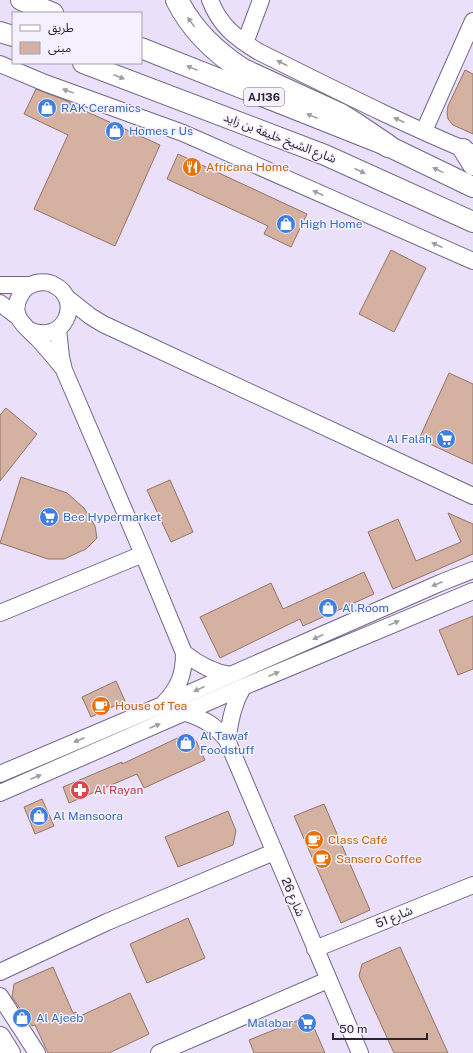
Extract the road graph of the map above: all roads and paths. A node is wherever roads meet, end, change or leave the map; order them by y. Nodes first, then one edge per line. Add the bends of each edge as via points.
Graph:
1 (21, 0) edge
2 (177, 0) edge
3 (210, 0) edge
4 (261, 0) edge
5 (51, 12) edge
6 (473, 21) edge
7 (0, 32) edge
8 (12, 36) edge
9 (245, 43) junction
10 (142, 48) edge
11 (0, 64) edge
12 (86, 64) edge
13 (424, 132) junction
14 (388, 146) junction
15 (470, 155) edge
16 (473, 187) edge
17 (473, 222) edge
18 (473, 261) edge
19 (0, 285) edge
20 (30, 285) junction
21 (66, 297) junction
22 (0, 303) edge
23 (18, 316) junction
24 (103, 324) junction
25 (60, 327) junction
26 (29, 330) junction
27 (64, 370) junction
28 (473, 496) edge
29 (143, 554) junction
30 (473, 570) edge
31 (473, 591) edge
32 (0, 613) edge
33 (184, 653) junction
34 (230, 675) junction
35 (243, 687) junction
36 (162, 705) junction
37 (186, 713) junction
38 (227, 740) junction
39 (0, 774) edge
40 (0, 793) edge
41 (274, 852) junction
42 (473, 885) edge
43 (315, 949) junction
44 (0, 972) edge
45 (328, 980) junction
46 (0, 996) edge
47 (0, 1037) edge
48 (10, 1053) edge
49 (37, 1053) edge
50 (159, 1053) edge
51 (360, 1053) edge

1 - 5 main road
14 -> 2 highway via 341,115 243,70 203,37
3 - 9 street via 224,26
4 - 9 street
6 - 13 street
7 - 8 main road
13 -> 9 street
14 -> 10 main road, AJ136
18 -> 11 street via 183,133
12 -> 17 main road, شارع الشيخ خليفة بن زايد / AJ136 via 325,155
13 - 15 street
16 -> 14 main road, AJ136
19 - 20 street
20 - 21 street via 47,283 58,288
20 - 23 street via 18,299
21 - 24 street
21 - 25 street via 66,320
22 - 23 street
23 - 26 street via 24,327
24 - 25 street via 83,322
24 - 28 street
25 - 26 street via 47,334
25 - 27 street
26 - 27 street
27 - 29 street
29 - 32 street
29 - 33 street
30 -> 34 street
35 -> 31 street
33 - 34 street via 203,666
33 - 36 street via 182,676 177,687
34 -> 36 street
35 - 37 street
35 - 38 street via 230,718
36 -> 39 street
37 - 38 street, شارع 26 via 209,723
40 -> 37 street
38 - 41 street, شارع 26
41 - 43 street, شارع 26
41 - 44 street via 107,922
42 - 43 street, شارع 51
43 - 45 street, شارع 26
45 - 50 street
45 - 51 street, شارع 26
46 - 49 street
47 - 48 main road

